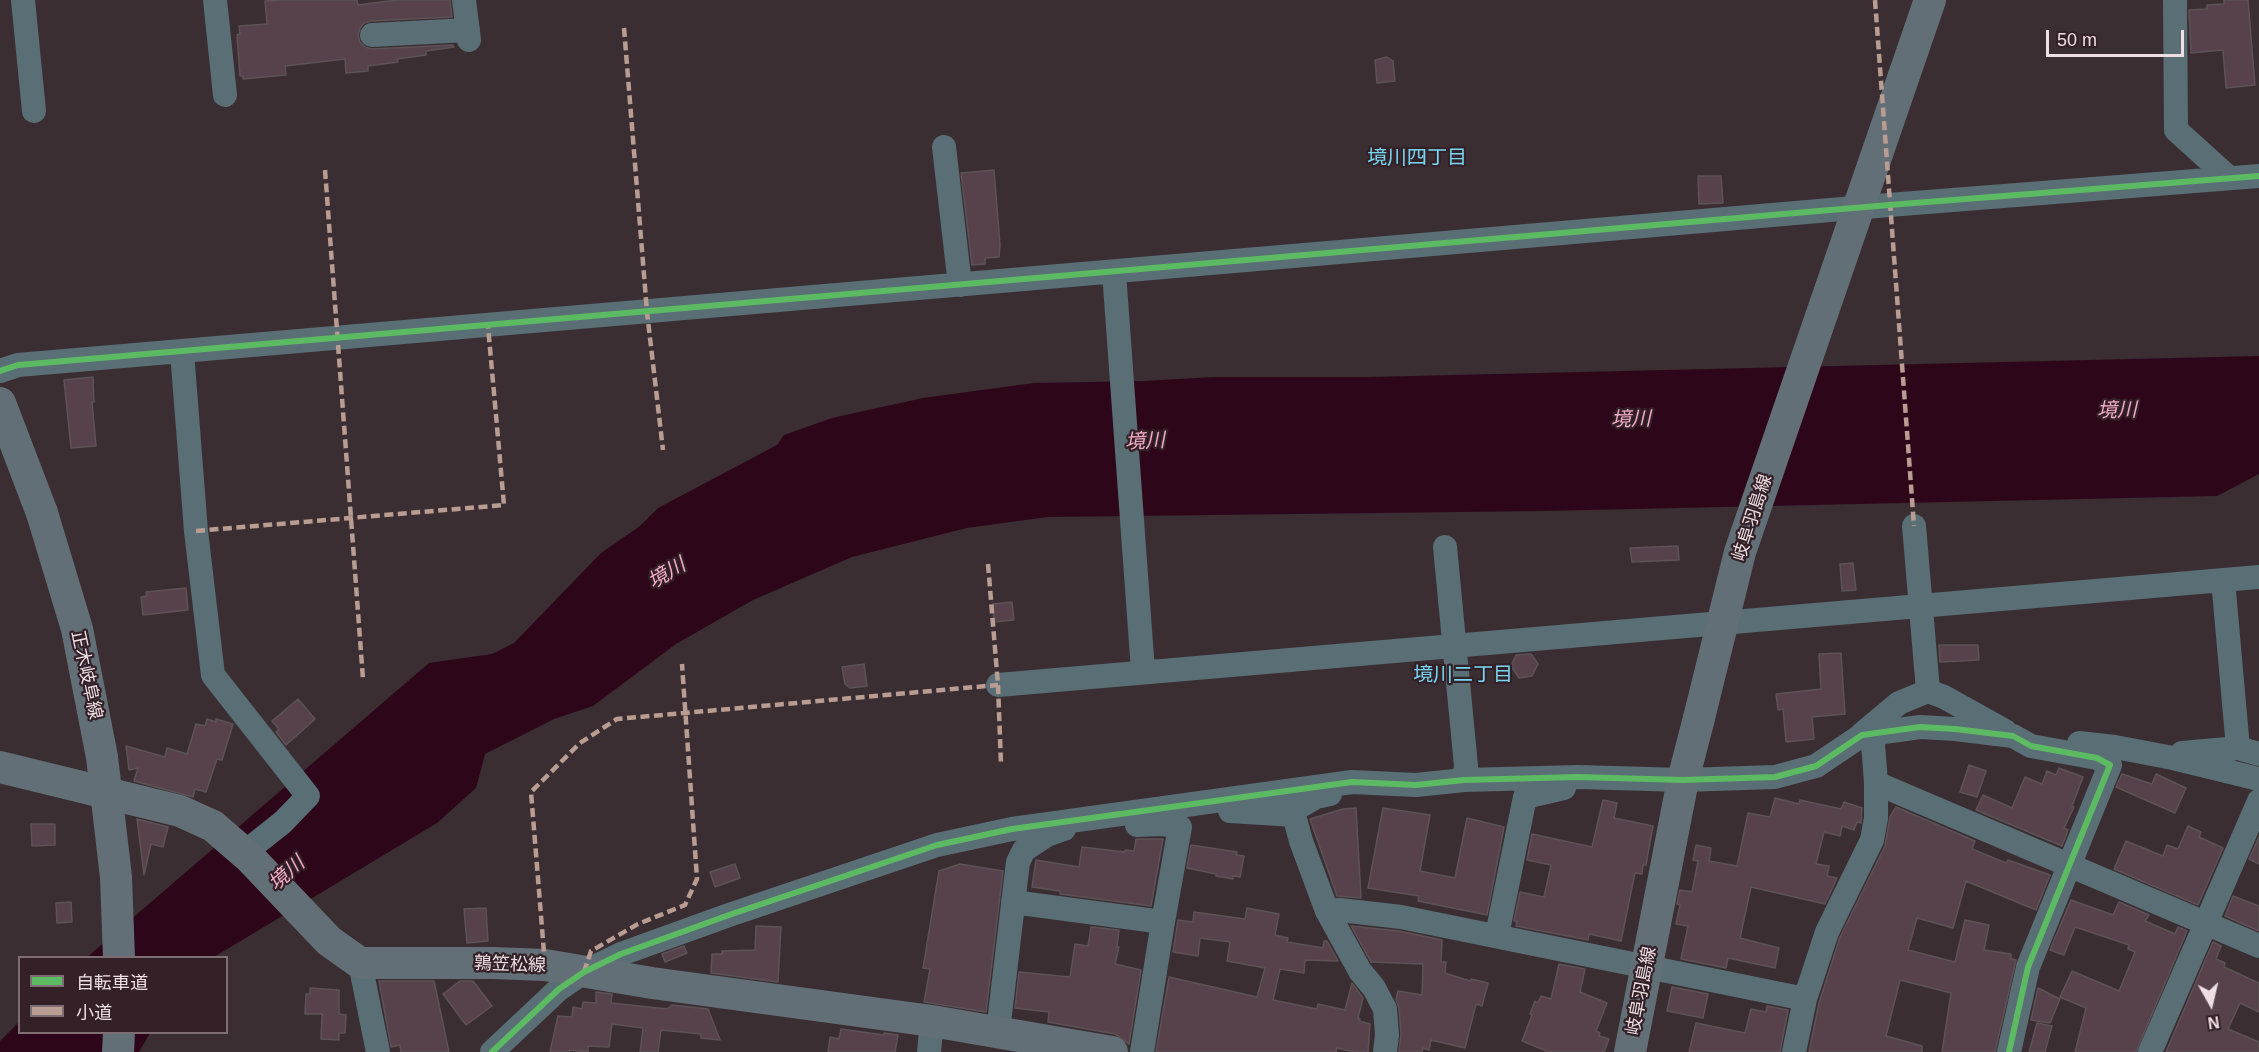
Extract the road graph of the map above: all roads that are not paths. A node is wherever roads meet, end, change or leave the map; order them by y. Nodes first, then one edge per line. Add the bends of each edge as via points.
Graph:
1 (23, 0) edge
2 (215, 0) edge
3 (465, 0) edge
4 (1930, 0) edge
5 (2175, 0) edge
6 (372, 35) dead end
7 (225, 95) dead end
8 (34, 111) dead end
9 (944, 147) dead end
10 (2259, 176) edge
11 (2229, 178) junction
12 (1113, 272) junction
13 (960, 285) junction
14 (182, 352) junction
15 (0, 371) edge
16 (1, 406) edge
17 (1914, 526) dead end
18 (1444, 547) dead end
19 (2259, 577) edge
20 (2223, 580) junction
21 (1920, 605) junction
22 (1454, 645) junction
23 (1143, 671) junction
24 (998, 685) dead end
25 (1928, 691) junction
26 (1869, 734) junction
27 (2013, 736) junction
28 (2248, 751) edge
29 (2183, 760) junction
30 (2110, 765) junction
31 (0, 767) edge
32 (1578, 777) junction
33 (2259, 779) edge
34 (1464, 780) junction
35 (1683, 780) junction
36 (1352, 782) junction
37 (1876, 783) junction
38 (2259, 801) edge
39 (1194, 805) junction
40 (1294, 815) junction
41 (1084, 820) junction
42 (247, 856) junction
43 (2069, 866) junction
44 (1013, 902) junction
45 (1327, 911) junction
46 (1163, 922) junction
47 (2206, 922) junction
48 (1497, 935) junction
49 (2259, 946) edge
50 (119, 956) edge
51 (360, 963) junction
52 (1647, 967) junction
53 (584, 972) junction
54 (1805, 999) junction
55 (932, 1021) junction
56 (998, 1031) junction
57 (119, 1034) edge
58 (118, 1052) edge
59 (378, 1052) edge
60 (492, 1052) edge
61 (929, 1052) edge
62 (1112, 1052) edge
63 (1142, 1052) edge
64 (1385, 1052) edge
65 (1630, 1052) edge
66 (1794, 1052) edge
67 (2009, 1052) edge
68 (2150, 1052) edge

1 - 8 street
2 - 7 street
3 - 6 street via 469,35
4 - 35 main road, 岐阜羽島線, bridge via 1740,552
5 - 11 street via 2176,130
9 - 13 street
10 - 11 street
11 - 12 street
12 - 13 street
12 - 23 street
13 - 14 street
14 - 15 street via 18,365
14 - 42 street via 196,531 213,675 308,796
16 - 50 main road, 正木岐阜線, bridge via 42,513 77,629 102,757 116,877
17 - 21 street
18 - 22 street
19 - 20 street
20 - 21 street
20 - 28 street
21 - 22 street
21 - 25 street
22 - 23 street
22 - 34 street via 1466,766
23 - 24 street
25 - 26 street via 1899,704
25 - 27 street
26 - 27 street via 1920,727
26 - 35 street via 1816,766 1775,777
26 - 37 street
27 - 29 street via 2115,747
27 - 30 street via 2031,746 2097,758
28 - 29 street via 2184,752
29 - 30 street via 2173,767
29 - 33 street
29 - 38 street
30 - 43 street
31 - 42 main road via 180,811 213,826
32 - 34 street
32 - 35 street
32 - 48 street via 1574,785 1526,797
34 - 36 street via 1416,785
35 - 52 main road, 岐阜羽島線
36 - 39 street
36 - 40 street via 1348,788 1316,797 1297,808
37 - 43 street
37 - 54 street via 1872,840 1827,932
38 - 47 street
39 - 40 street via 1193,812
39 - 41 street
40 - 45 street
41 - 44 street via 1047,835 1024,850 1018,862
41 - 46 street via 1180,827
41 - 53 street via 1012,829 937,845 729,915 621,954
42 - 51 main road via 329,941
43 - 47 street
43 - 67 street via 2028,967
44 - 46 street
44 - 56 street
45 - 48 street via 1401,917
45 - 64 street via 1385,1009
46 - 63 street
47 - 49 street
47 - 68 street
48 - 52 street
51 - 53 main road, 鶉笠松線 via 545,965
51 - 59 street
52 - 54 street
52 - 65 main road, 岐阜羽島線
53 - 55 main road, 鶉笠松線
53 - 60 street via 559,989
54 - 66 street
55 - 56 main road, 鶉笠松線
55 - 61 street
56 - 62 main road, 鶉笠松線
57 - 58 main road

